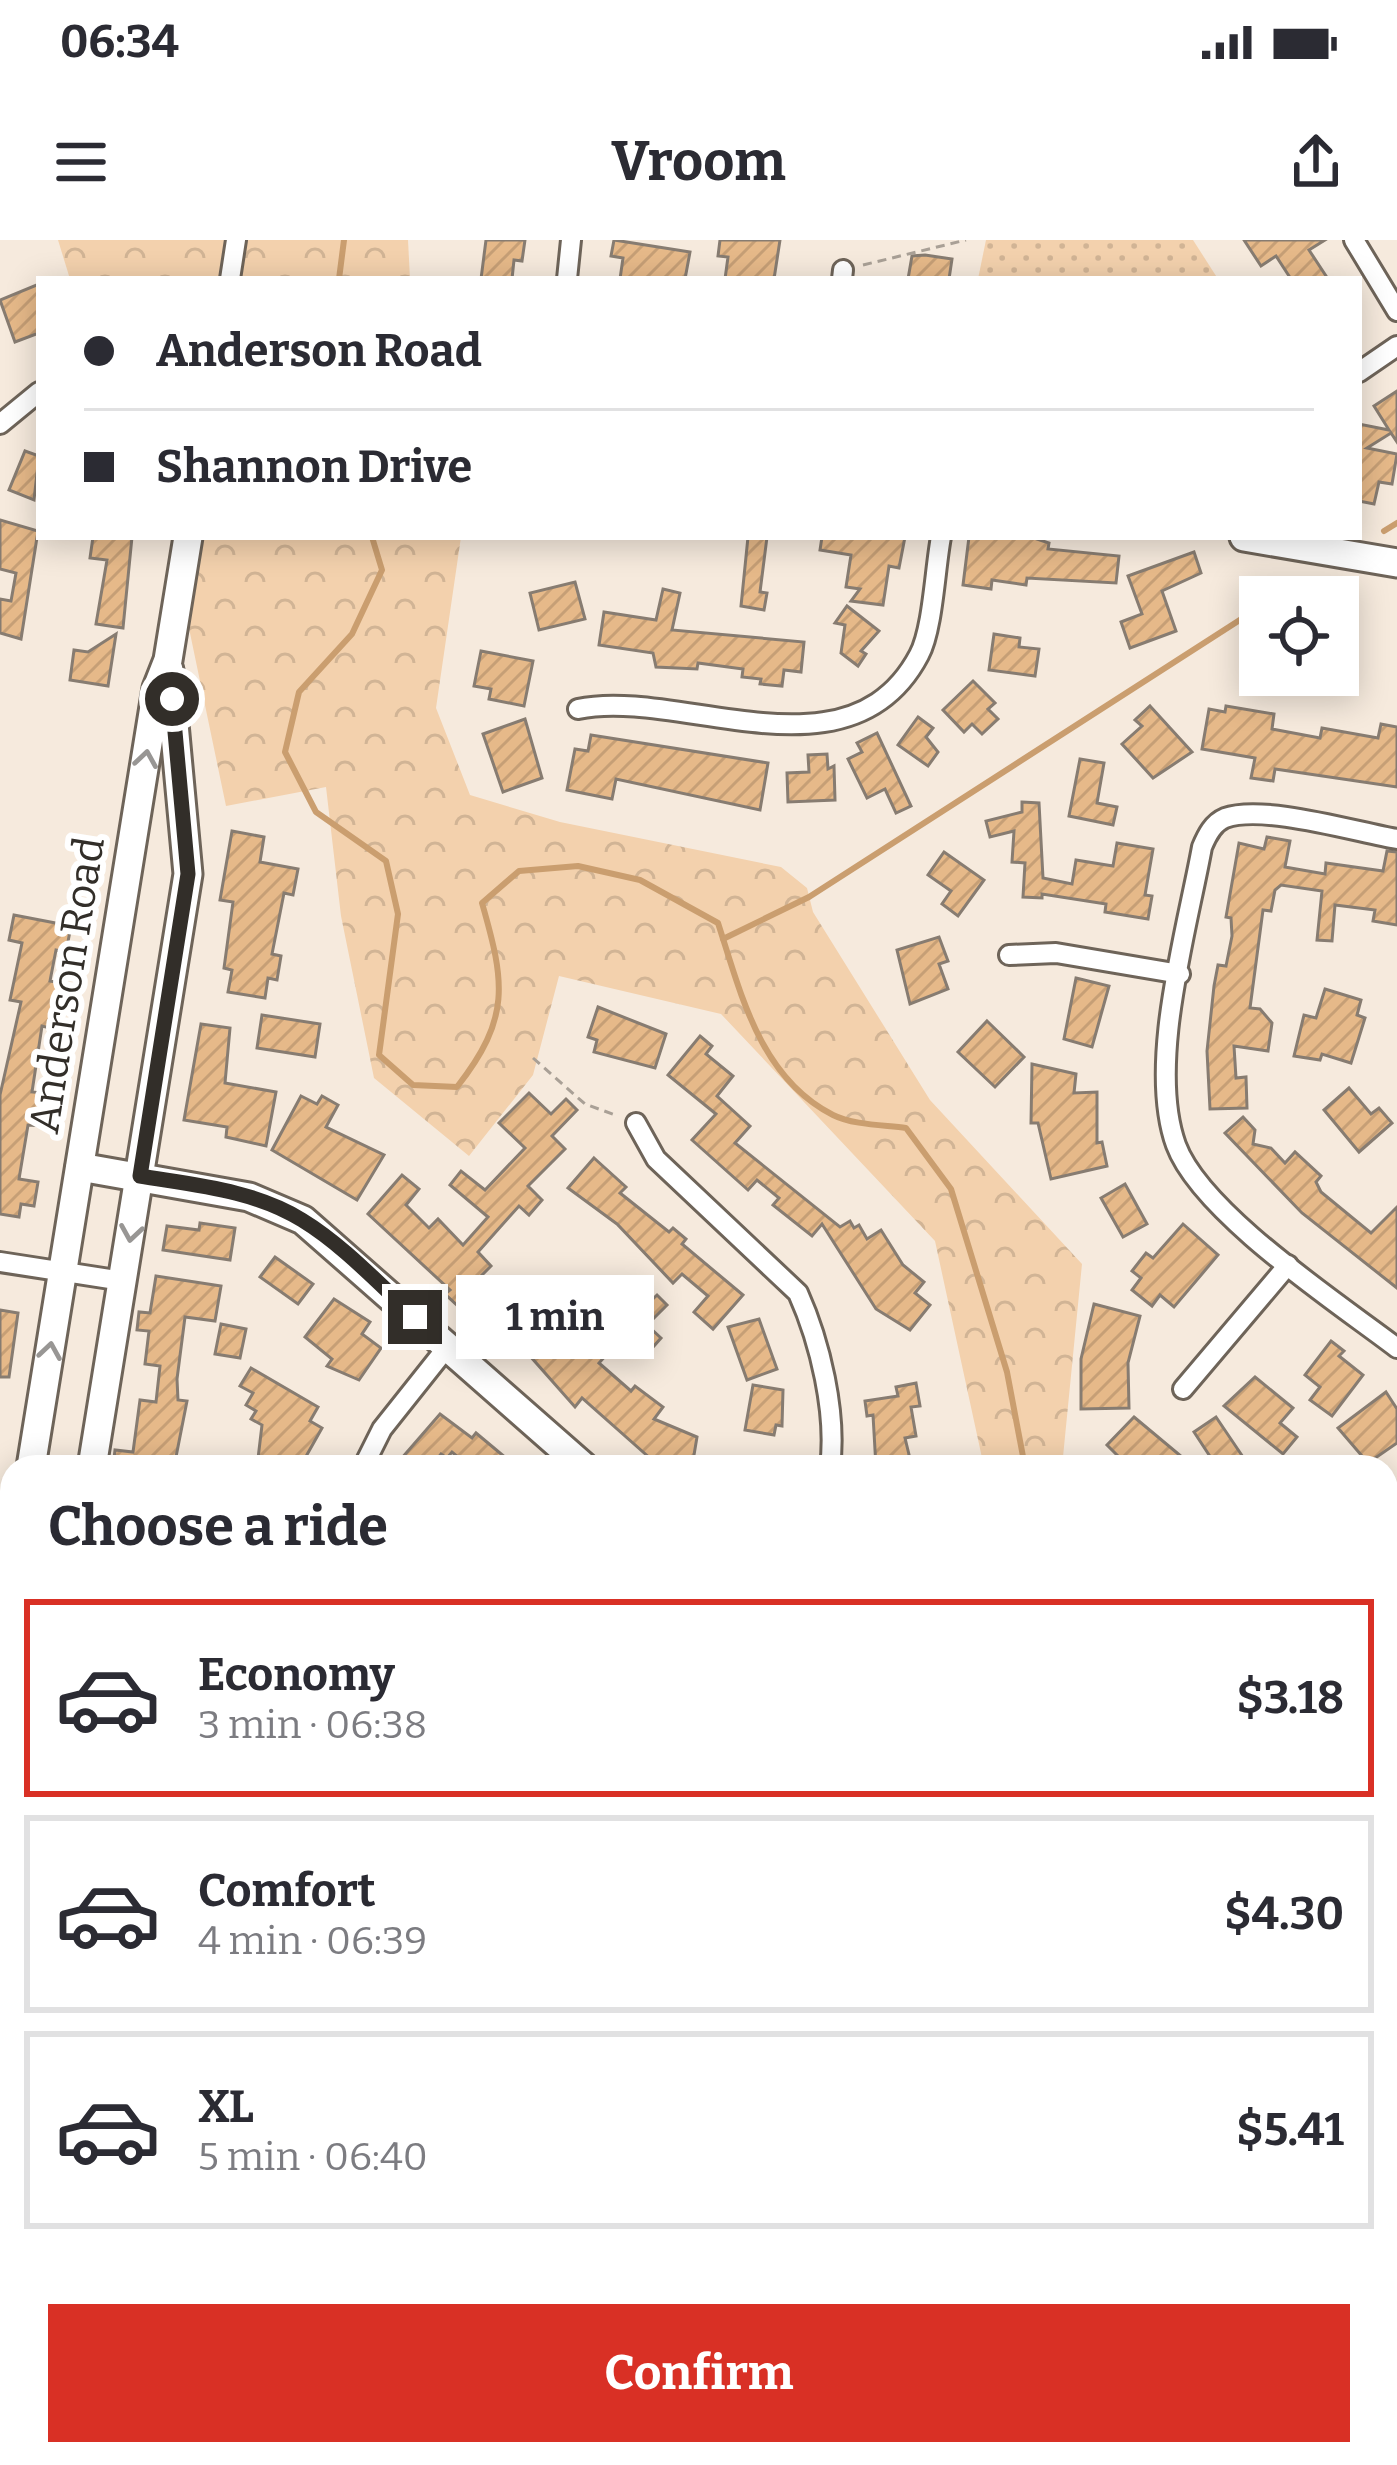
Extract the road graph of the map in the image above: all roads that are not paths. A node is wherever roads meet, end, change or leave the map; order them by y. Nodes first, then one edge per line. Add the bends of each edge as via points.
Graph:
1 (236, 240) edge
2 (571, 240) edge
3 (1354, 240) edge
4 (230, 276) edge
5 (567, 276) edge
6 (1397, 311) edge
7 (1397, 346) edge
8 (1362, 370) edge
9 (36, 393) edge
10 (4, 409) edge
11 (188, 540) edge
12 (940, 540) edge
13 (1299, 542) edge
14 (1397, 562) edge
15 (168, 660) junction
16 (578, 709) dead end
17 (185, 815) junction
18 (1397, 839) edge
19 (115, 956) junction
20 (1009, 956) dead end
21 (1180, 974) junction
22 (636, 1123) road end
23 (80, 1167) junction
24 (140, 1176) junction
25 (0, 1262) edge
26 (1288, 1265) junction
27 (62, 1272) junction
28 (123, 1281) junction
29 (448, 1346) junction
30 (1397, 1348) edge
31 (1183, 1389) dead end
32 (33, 1455) edge
33 (94, 1455) edge
34 (369, 1455) edge
35 (571, 1455) edge
36 (831, 1455) edge

1 - 4 street
2 - 5 street
3 - 6 street
7 - 8 street
9 - 10 street
11 - 15 street, Anderson Road
12 - 16 street via 921,653 889,691 854,711 798,728
13 - 14 street
15 - 17 street, Anderson Road
19 -> 15 street, Anderson Road
17 - 19 street via 162,808 148,818 132,919
17 - 24 street, Anderson Road via 186,897
18 - 21 street via 1255,815 1221,819 1202,847
19 - 23 street, Anderson Road
20 - 21 street via 1056,953
21 - 26 street via 1167,1069 1177,1146 1195,1179
22 - 36 street via 656,1160 798,1293 832,1426
23 - 24 street
23 - 27 street, Anderson Road
24 -> 28 street, Anderson Road
24 - 29 street via 249,1197 303,1220
25 - 27 street
26 - 30 street
26 - 31 street
27 - 28 street
32 -> 27 street, Anderson Road
28 - 33 street, Anderson Road
29 - 34 street
29 - 35 street

